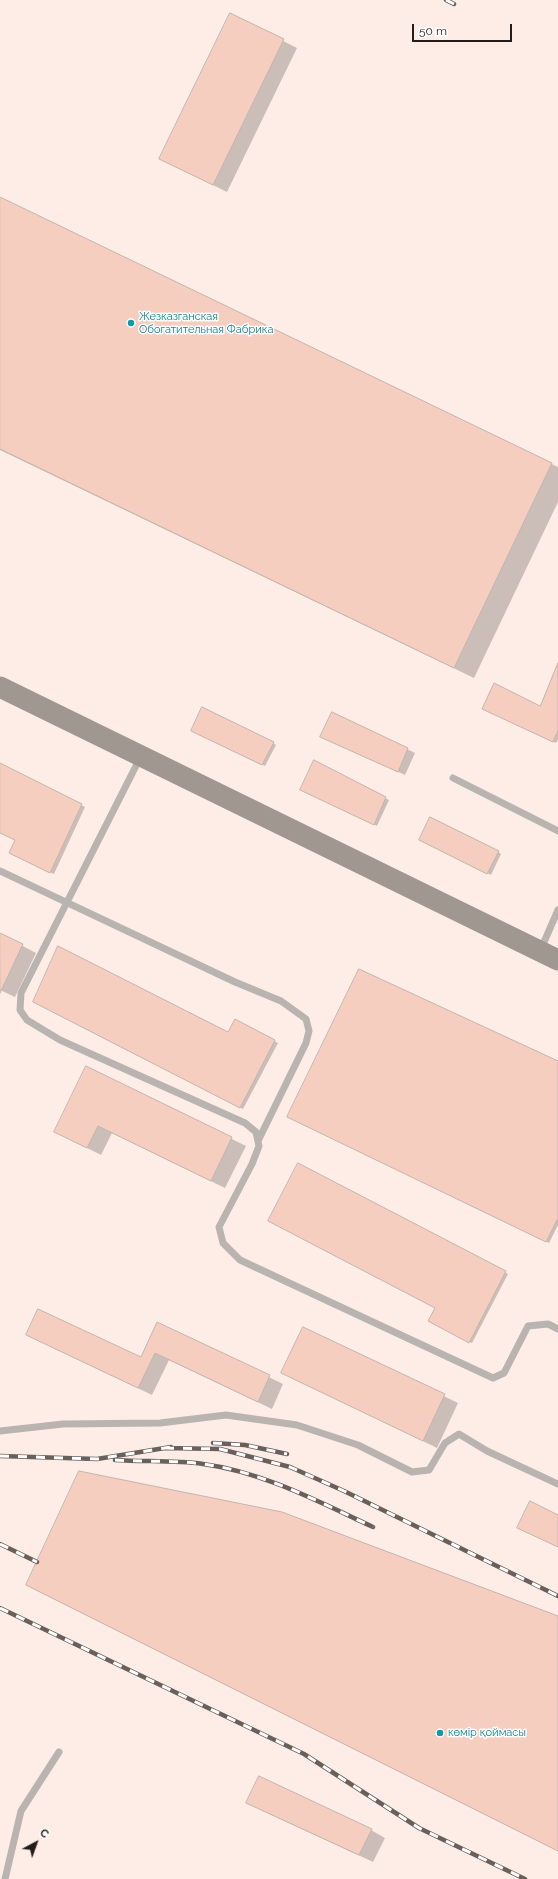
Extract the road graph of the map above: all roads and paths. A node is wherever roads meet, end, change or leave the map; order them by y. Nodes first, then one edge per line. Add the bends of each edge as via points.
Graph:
1 (0, 687) edge
2 (141, 756) junction
3 (453, 778) dead end
4 (558, 831) edge
5 (0, 871) edge
6 (67, 903) junction
7 (558, 910) edge
8 (549, 955) edge
9 (258, 1141) junction
10 (558, 1329) edge
11 (0, 1431) edge
12 (558, 1484) edge
13 (59, 1752) dead end
14 (5, 1879) edge

1 - 2 street
2 - 6 lane
2 - 8 street
3 - 4 lane
5 - 6 lane
6 - 9 lane via 22,993 20,1010 27,1020 60,1040 245,1123 256,1132
6 - 9 lane via 281,1002 306,1019 309,1031 306,1043
7 - 8 lane
9 - 10 lane via 259,1146 252,1164 219,1228 223,1243 240,1260 493,1378 504,1373 528,1326 548,1324
11 - 12 lane via 63,1424 160,1424 226,1415 297,1425 358,1445 412,1472 429,1470 445,1443 459,1434 487,1452
13 - 14 lane via 20,1811

